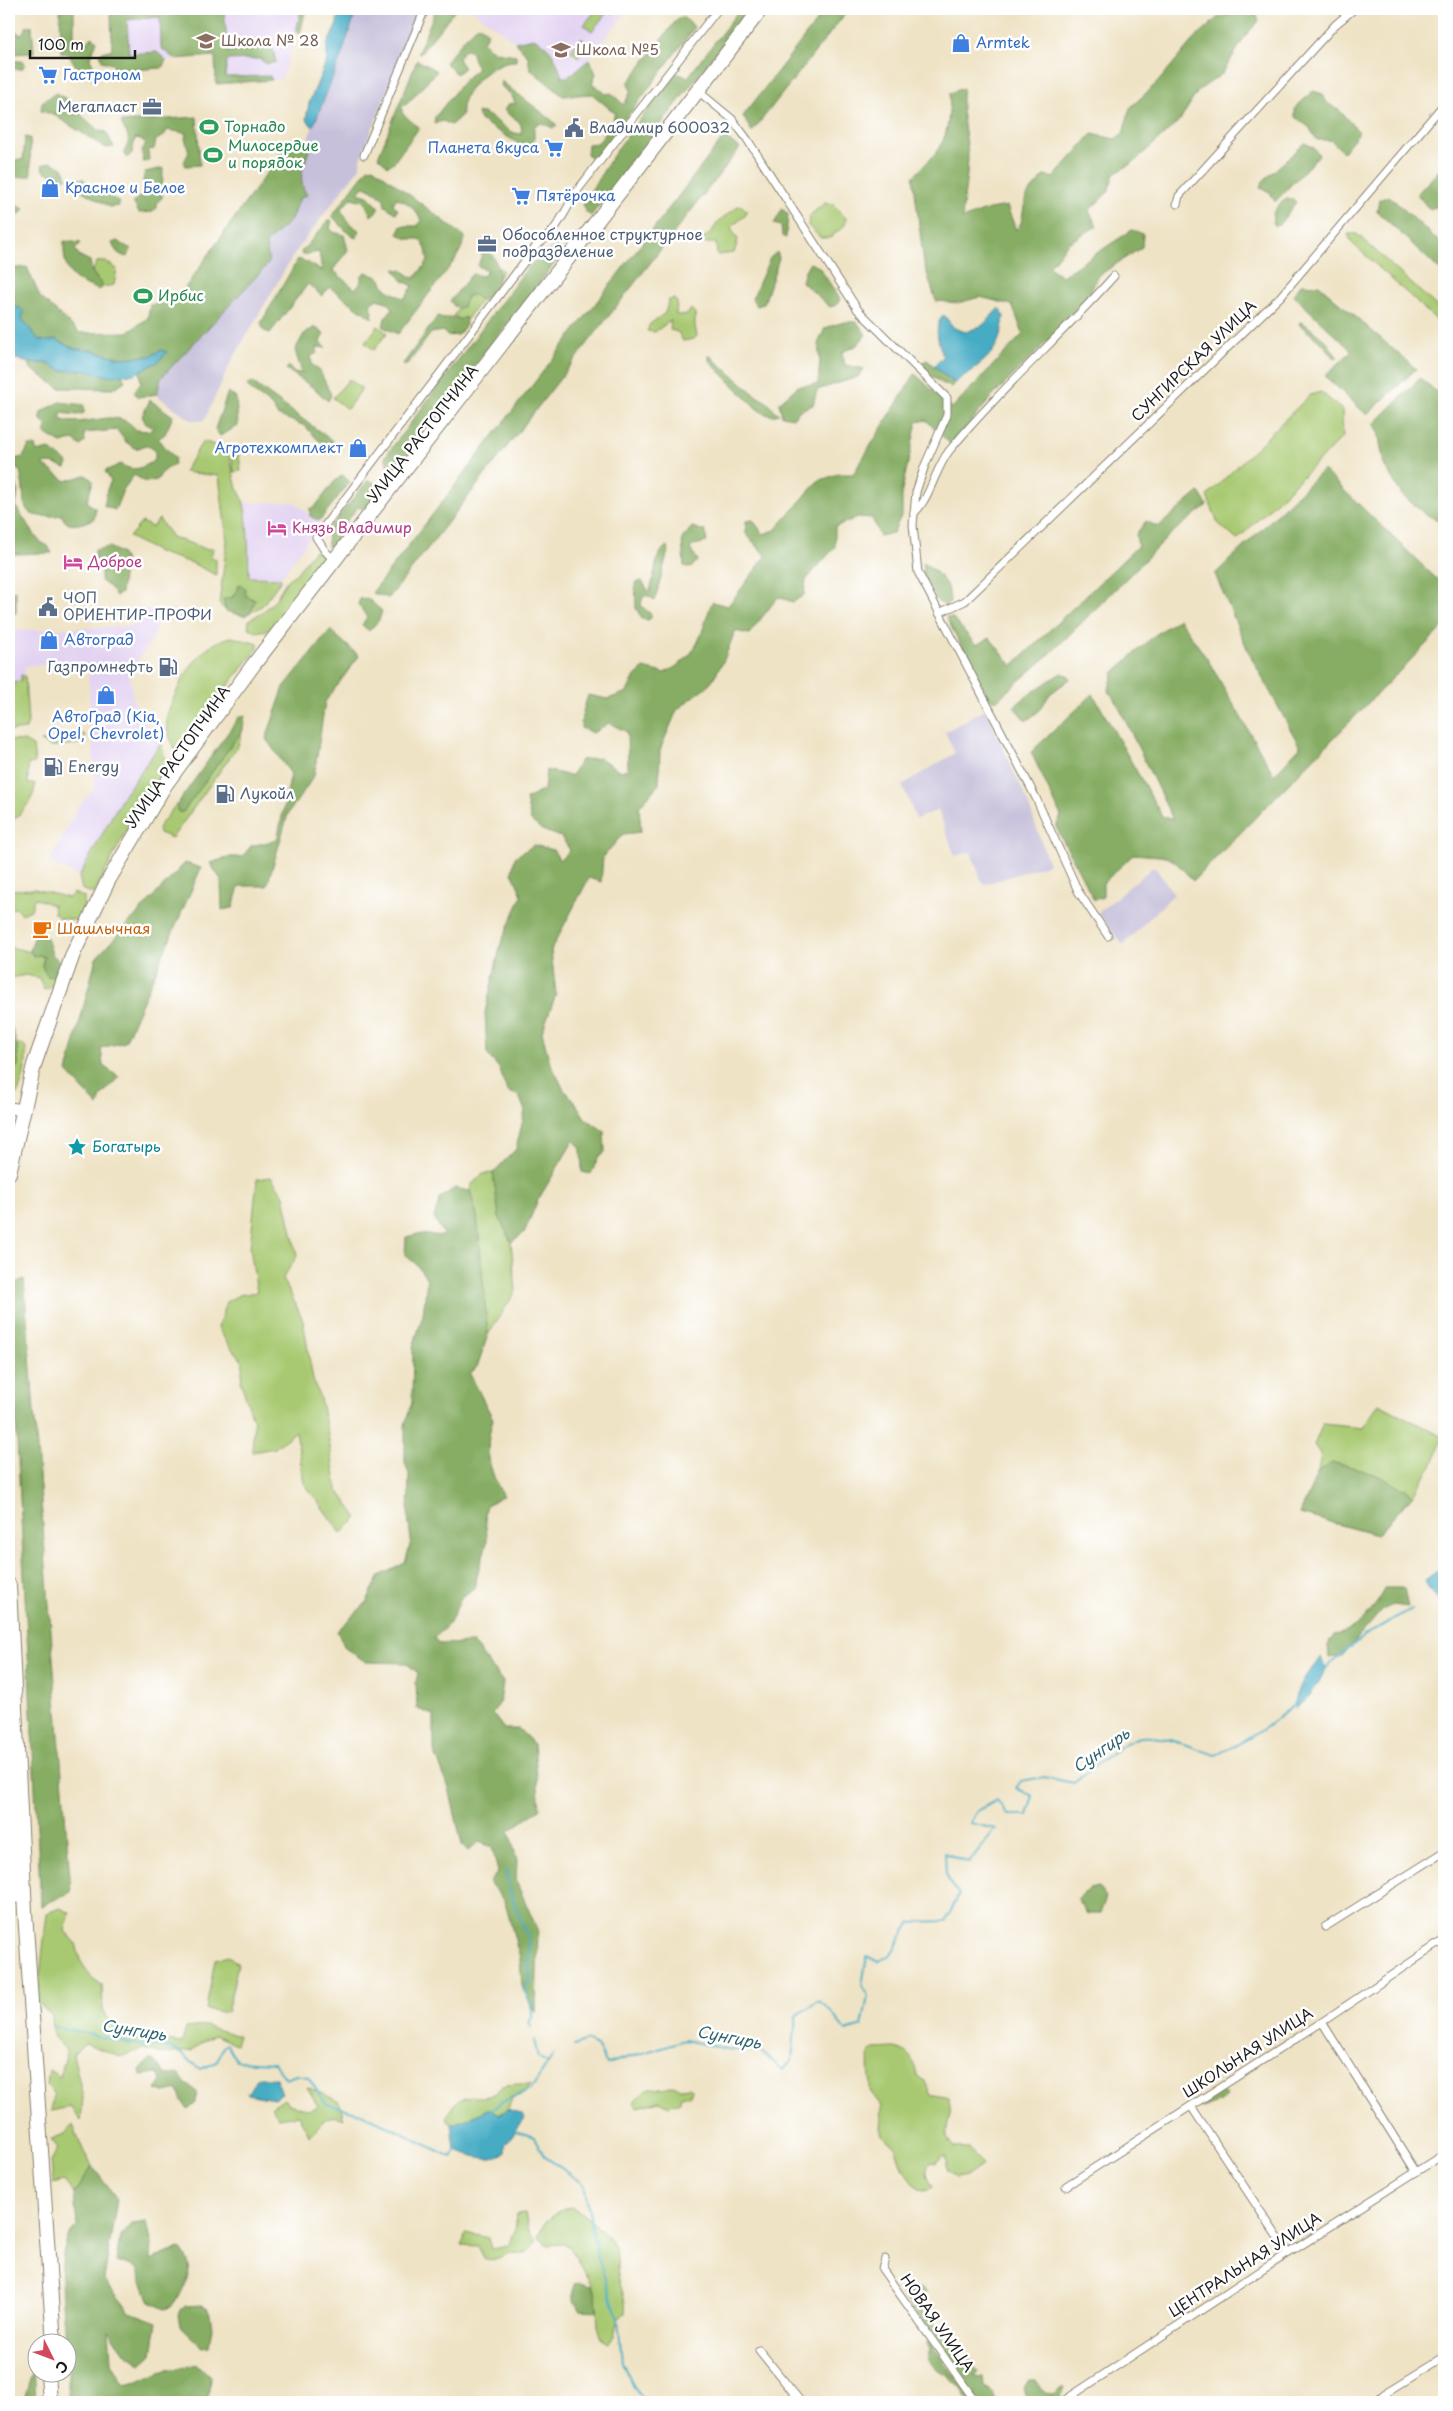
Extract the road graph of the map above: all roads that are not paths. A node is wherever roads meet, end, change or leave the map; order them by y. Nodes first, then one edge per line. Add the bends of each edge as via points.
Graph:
1 (425, 9) edge
2 (718, 9) edge
3 (761, 9) edge
4 (770, 9) edge
5 (1354, 9) edge
6 (704, 96) junction
7 (1444, 104) edge
8 (364, 155) dead end
9 (1177, 204) dead end
10 (1114, 276) dead end
11 (914, 513) junction
12 (335, 560) junction
13 (939, 614) junction
14 (1108, 936) dead end
15 (9, 1108) edge
16 (24, 1110) junction
17 (9, 1173) edge
18 (9, 1585) edge
19 (9, 1785) edge
20 (1444, 1852) edge
21 (1325, 1927) dead end
22 (1444, 1940) edge
23 (1322, 2022) junction
24 (1191, 2106) junction
25 (1444, 2154) edge
26 (1416, 2172) junction
27 (1066, 2186) dead end
28 (1288, 2253) junction
29 (885, 2259) dead end
30 (44, 2334) edge
31 (53, 2334) edge
32 (760, 2350) dead end
33 (1444, 2357) edge
34 (49, 2384) edge
35 (57, 2384) edge
36 (50, 2402) edge
37 (59, 2402) edge
38 (801, 2402) edge
39 (976, 2402) edge
40 (1062, 2402) edge
41 (1375, 2402) edge

1 - 8 street
2 - 12 street, УЛИЦА РАСТОПЧИНА via 588,177 549,236 536,245 316,537
3 - 12 highway, УЛИЦА РАСТОПЧИНА
4 - 6 highway, УЛИЦА РАСТОПЧИНА
5 - 9 street via 1335,25 1218,153 1179,196
6 - 11 street via 732,119 747,139 858,310 948,398 947,415 916,492
6 - 16 highway, УЛИЦА РАСТОПЧИНА via 258,672 172,789 136,845 80,957
7 - 13 street, СУНГИРСКАЯ УЛИЦА via 1280,297 965,601
10 - 11 street via 948,452 934,475 922,507
11 - 13 street via 918,572
12 - 16 highway, УЛИЦА РАСТОПЧИНА via 195,742 127,847 81,936 58,990 34,1065
13 - 14 street via 1036,798 1078,891
15 - 16 main road
16 - 17 highway, УЛИЦА РАСТОПЧИНА
18 - 31 highway via 25,1912
19 - 30 highway
20 - 21 street
22 - 23 street, ШКОЛЬНАЯ УЛИЦА
23 - 24 street, ШКОЛЬНАЯ УЛИЦА
23 - 26 street
24 - 27 street, ШКОЛЬНАЯ УЛИЦА
24 - 28 street
25 - 26 street, ЦЕНТРАЛЬНАЯ УЛИЦА
26 - 28 street, ЦЕНТРАЛЬНАЯ УЛИЦА
28 - 40 street, ЦЕНТРАЛЬНАЯ УЛИЦА
29 - 39 street, НОВАЯ УЛИЦА via 882,2269
32 - 38 street
33 - 41 street
34 - 36 highway
35 - 37 highway

